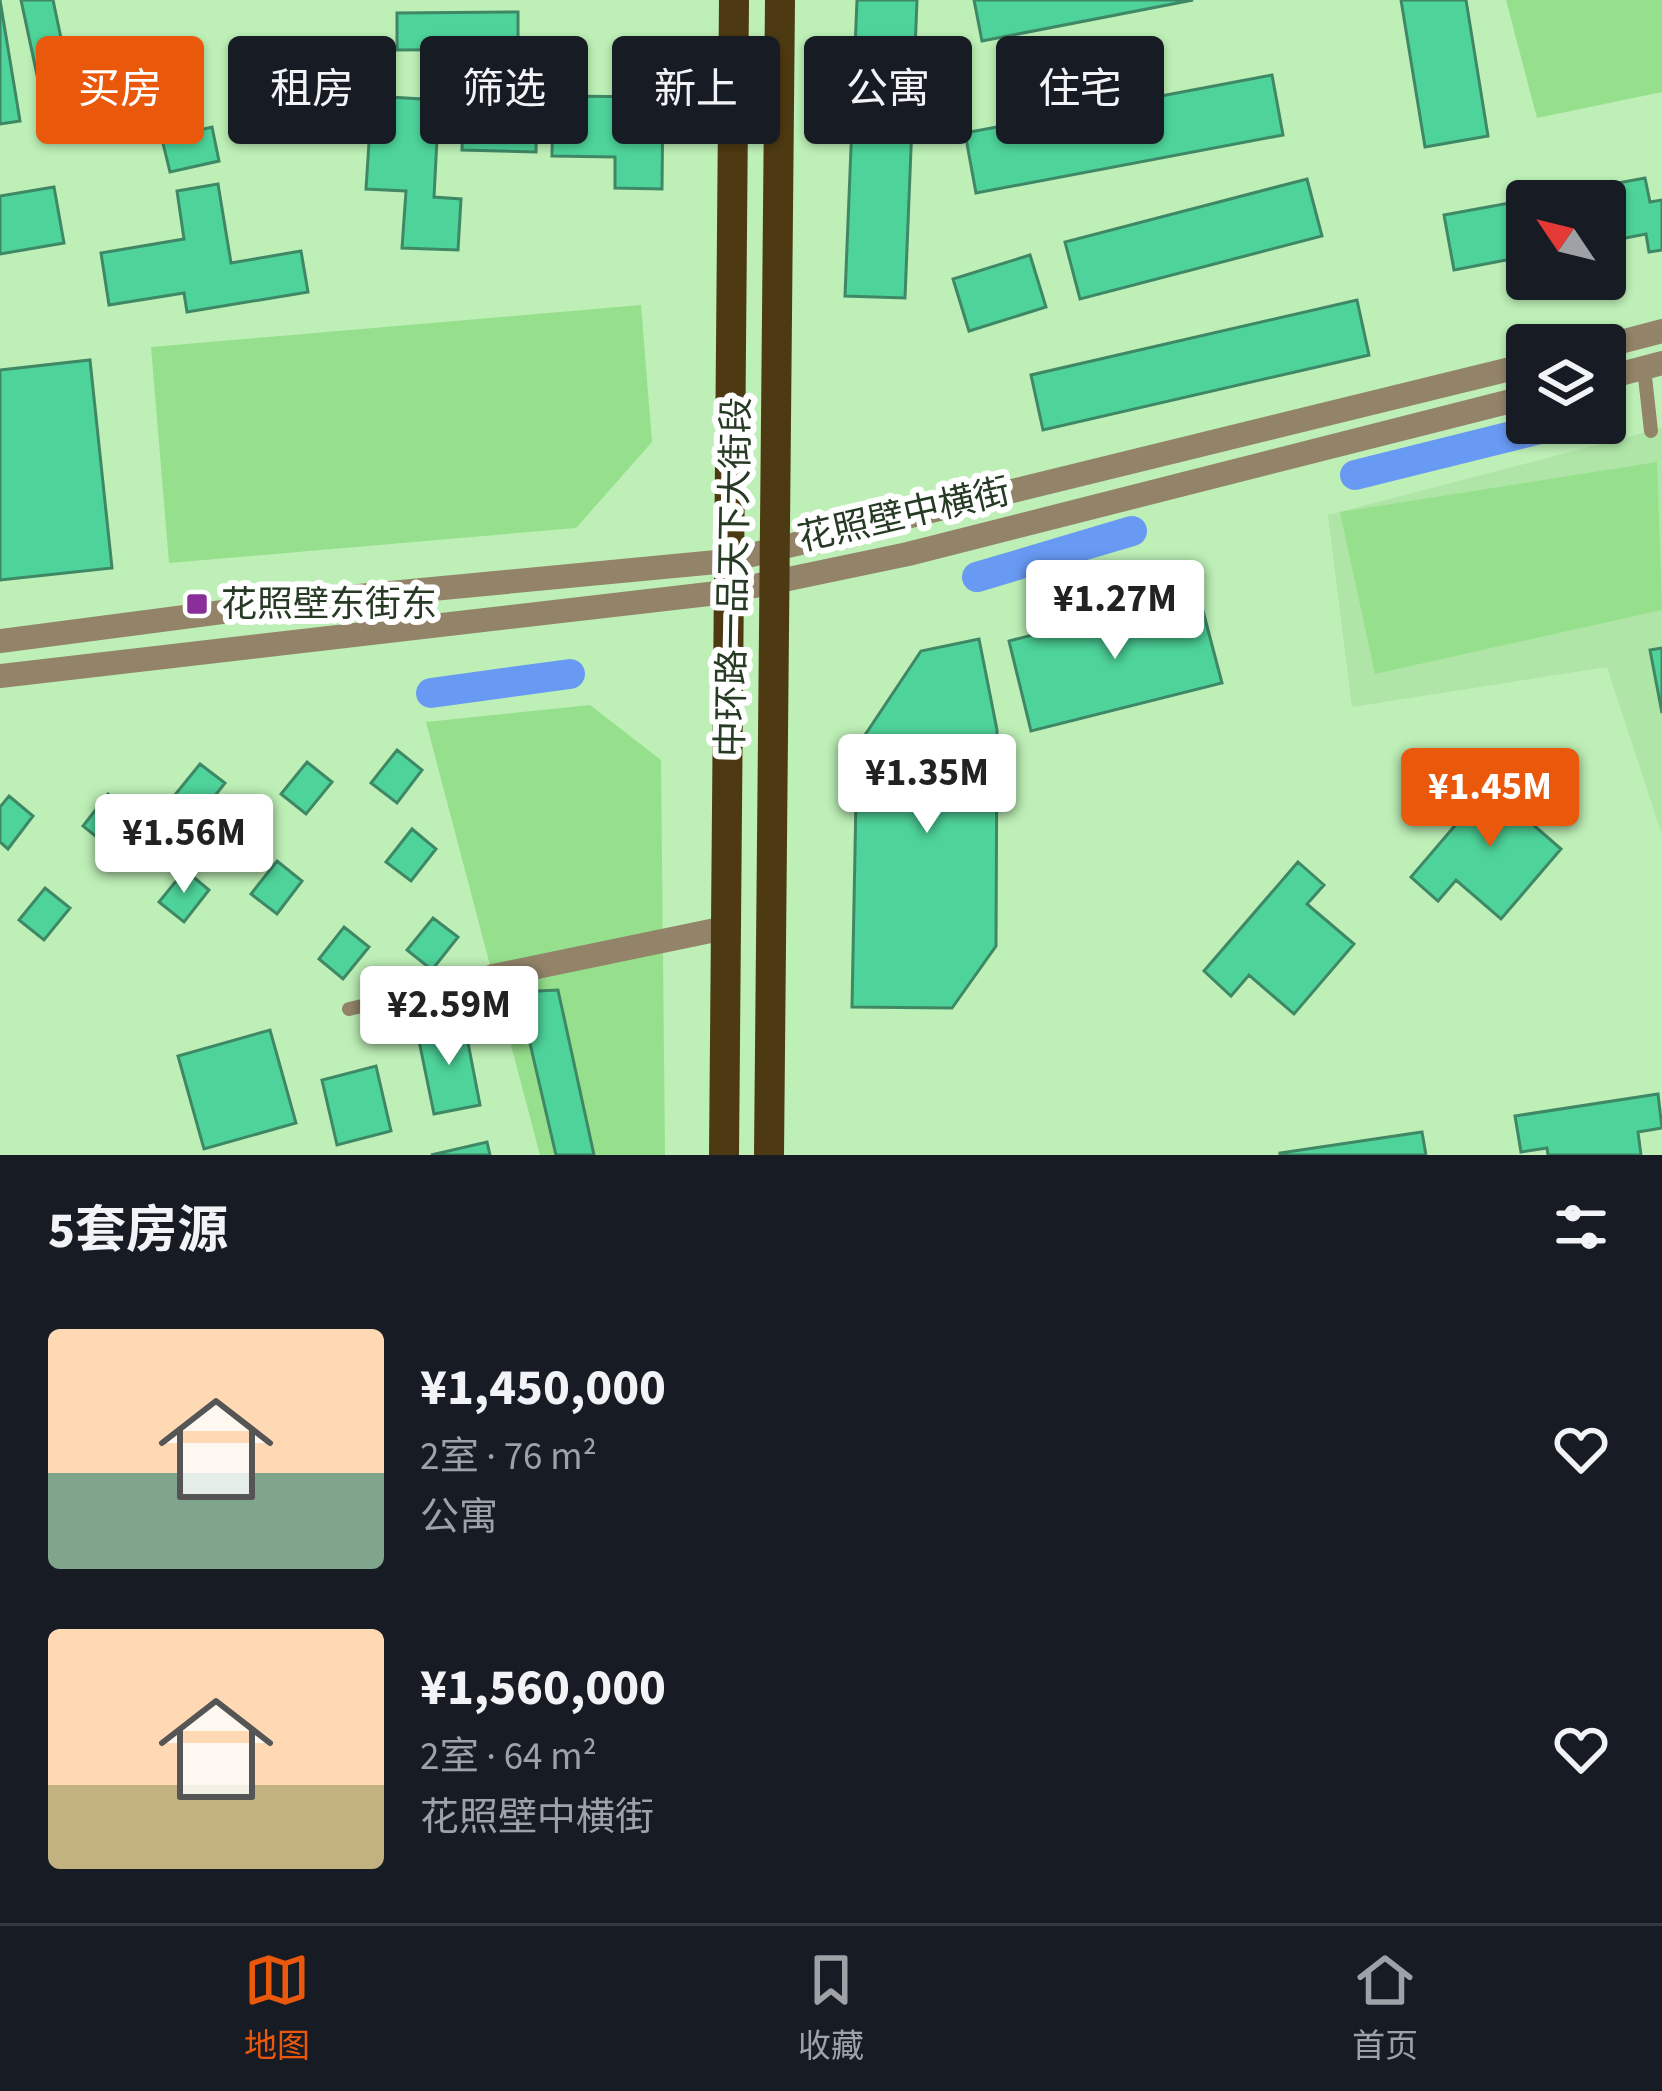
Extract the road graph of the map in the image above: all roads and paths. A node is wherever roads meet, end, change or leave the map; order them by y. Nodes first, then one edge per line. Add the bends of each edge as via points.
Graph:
1 (734, 0) edge
2 (780, 0) edge
3 (1662, 332) edge
4 (1626, 341) edge
5 (1653, 365) edge
6 (1506, 371) edge
7 (1506, 403) edge
8 (1651, 431) dead end
9 (773, 567) junction
10 (726, 576) junction
11 (0, 641) edge
12 (0, 676) edge
13 (725, 928) junction
14 (493, 976) joint
15 (349, 1009) dead end
16 (724, 1155) edge
17 (769, 1155) edge

1 - 10 main road, 中环路一品天下大街段
2 - 9 main road, 中环路一品天下大街段
3 - 4 street
5 - 8 lane
6 - 9 street, 花照壁中横街
7 - 9 street, 花照壁中横街 via 908,554
9 - 10 street, 花照壁中横街
9 - 17 main road, 中环路一品天下大街段
10 - 11 street, 花照壁中横街 via 306,601
10 - 12 street, 花照壁中横街
10 - 13 main road, 中环路一品天下大街段
13 - 14 street
13 - 16 main road, 中环路一品天下大街段
14 - 15 lane

